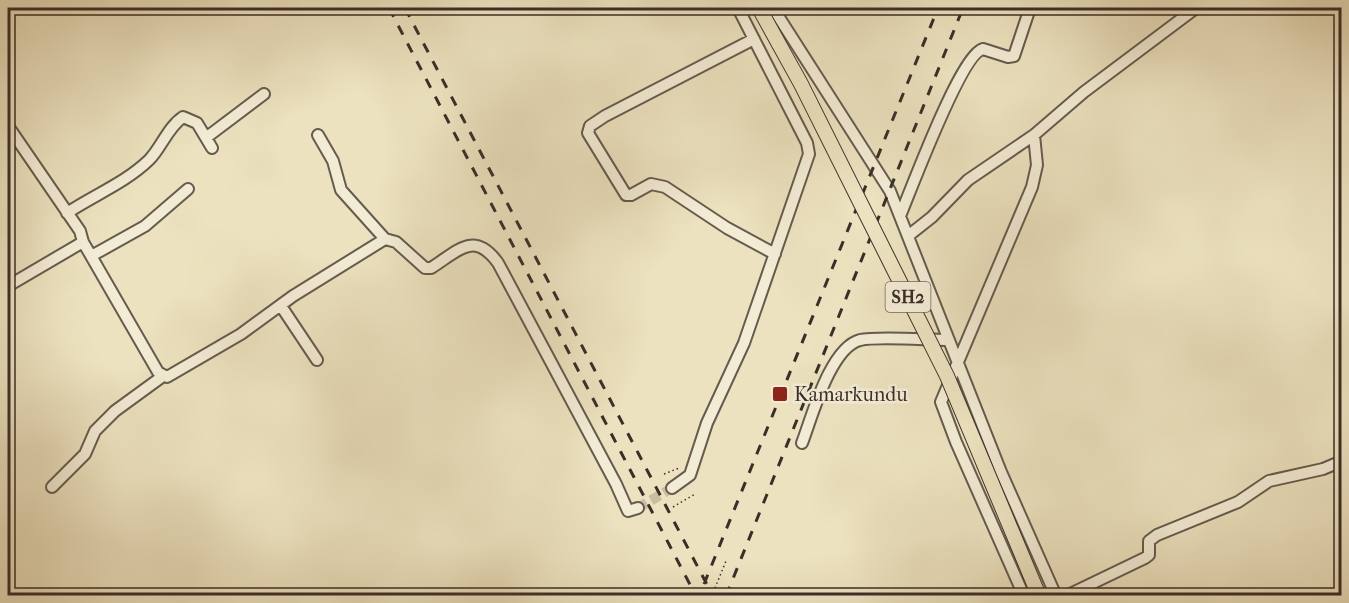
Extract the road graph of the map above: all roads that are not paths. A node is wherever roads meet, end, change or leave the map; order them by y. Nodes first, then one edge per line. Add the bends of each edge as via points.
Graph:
1 (738, 8) edge
2 (759, 8) edge
3 (773, 8) edge
4 (1030, 8) edge
5 (1196, 8) edge
6 (754, 39) junction
7 (264, 94) dead end
8 (8, 126) edge
9 (318, 135) dead end
10 (1034, 135) junction
11 (207, 137) junction
12 (212, 148) dead end
13 (188, 189) dead end
14 (67, 213) junction
15 (900, 216) junction
16 (908, 236) junction
17 (385, 239) junction
18 (83, 242) junction
19 (775, 254) junction
20 (93, 255) junction
21 (8, 286) edge
22 (281, 306) junction
23 (949, 340) junction
24 (317, 360) dead end
25 (957, 362) junction
26 (164, 376) junction
27 (802, 444) dead end
28 (1341, 461) edge
29 (52, 487) dead end
30 (672, 489) tunnel mouth
31 (638, 508) dead end
32 (1024, 596) edge
33 (1039, 596) edge
34 (1056, 596) edge
35 (1066, 596) edge

1 - 6 street
2 - 33 main road, SH2, bridge via 947,376
3 - 15 street via 875,166
4 - 15 street via 1014,56 983,49 974,56 948,99
5 - 10 street
6 - 19 street via 809,154
6 - 19 street via 605,116 590,126 588,133 626,195 651,184 664,187
7 - 11 street
8 - 14 street
9 - 17 street via 333,161 341,190
10 - 16 street via 968,180 932,218
10 - 25 street via 1037,165 1032,187
11 - 12 street
11 - 14 street via 197,123 183,117 141,167
13 - 20 street via 145,226
14 - 18 street
15 - 16 street
16 - 23 street
17 - 22 street
17 - 31 street via 396,242 425,268 471,244 489,250 616,484 624,507 628,511
18 - 20 street
18 - 21 street
19 - 30 street via 744,343 707,423 690,475
20 - 26 street via 119,309
22 - 24 street
22 - 26 street via 174,375
23 - 25 street
23 - 27 street via 862,340 846,346 824,387
25 - 32 street via 942,396 942,409
25 - 34 street
26 - 29 street via 95,431 85,454
28 - 35 street via 1269,481 1217,512 1157,534 1149,542 1149,555 1145,558

